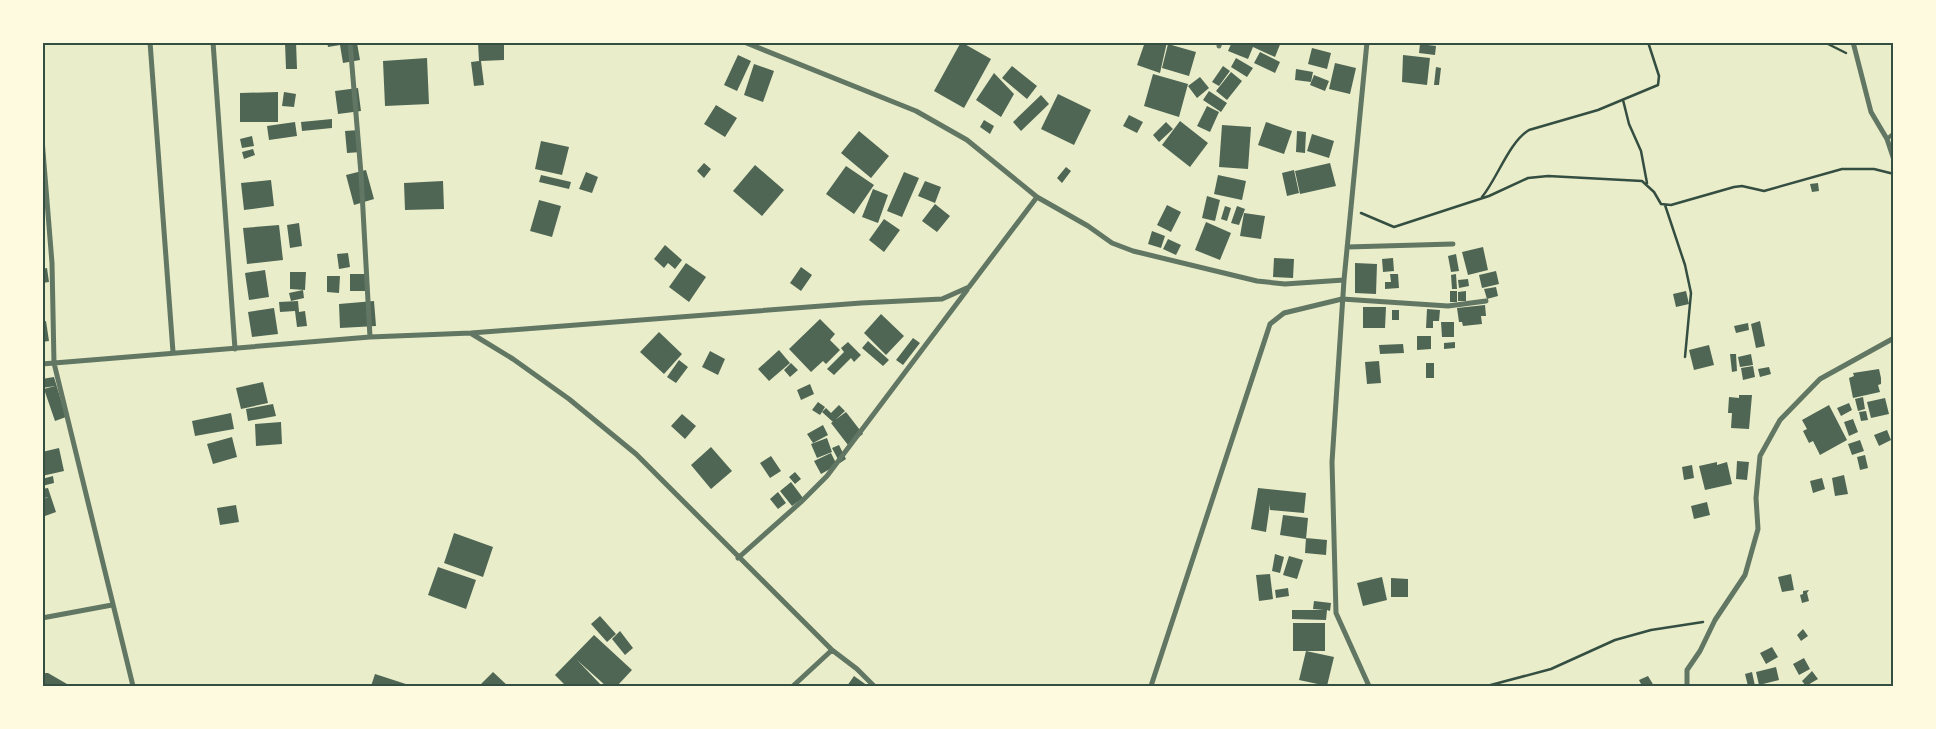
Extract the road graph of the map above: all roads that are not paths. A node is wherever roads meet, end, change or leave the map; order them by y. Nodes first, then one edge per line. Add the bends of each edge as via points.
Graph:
1 (150, 42) edge
2 (212, 42) edge
3 (350, 42) edge
4 (744, 42) edge
5 (1367, 42) edge
6 (1853, 42) edge
7 (1894, 132) edge
8 (42, 139) edge
9 (1887, 139) junction
10 (1894, 160) edge
11 (1037, 197) junction
12 (1453, 244) dead end
13 (1347, 247) junction
14 (1344, 280) junction
15 (969, 287) junction
16 (1342, 299) junction
17 (1486, 301) dead end
18 (471, 333) junction
19 (370, 337) junction
20 (1894, 338) edge
21 (235, 348) junction
22 (173, 352) junction
23 (54, 363) junction
24 (42, 364) edge
25 (738, 558) junction
26 (112, 605) junction
27 (42, 618) edge
28 (832, 650) junction
29 (133, 686) edge
30 (793, 686) edge
31 (874, 686) edge
32 (1152, 686) edge
33 (1369, 686) edge
34 (1687, 686) edge

1 - 22 street
2 - 21 street
3 - 19 street
4 - 11 street via 916,111 966,140
5 - 13 street
6 - 9 street via 1871,112
7 - 9 lane
8 - 23 street via 52,262
9 - 10 street
11 - 14 street via 1112,243 1133,251 1257,282 1285,284
11 - 15 street
12 - 13 street
13 - 14 street
14 - 16 street
15 - 18 street via 956,295 930,301 861,303
15 - 25 street via 827,476
16 - 17 street via 1448,306
16 - 32 street via 1284,313 1270,324
16 - 33 street via 1332,462 1336,613
18 - 19 street
18 - 25 street via 568,399 636,454
19 - 21 street
20 - 34 street via 1820,379 1780,420 1760,456 1756,498 1758,529 1745,575 1714,620 1687,670
21 - 22 street
22 - 23 street
23 - 24 street
23 - 26 street
25 - 28 street
26 - 27 street
26 - 29 street
28 - 30 street
28 - 31 street

